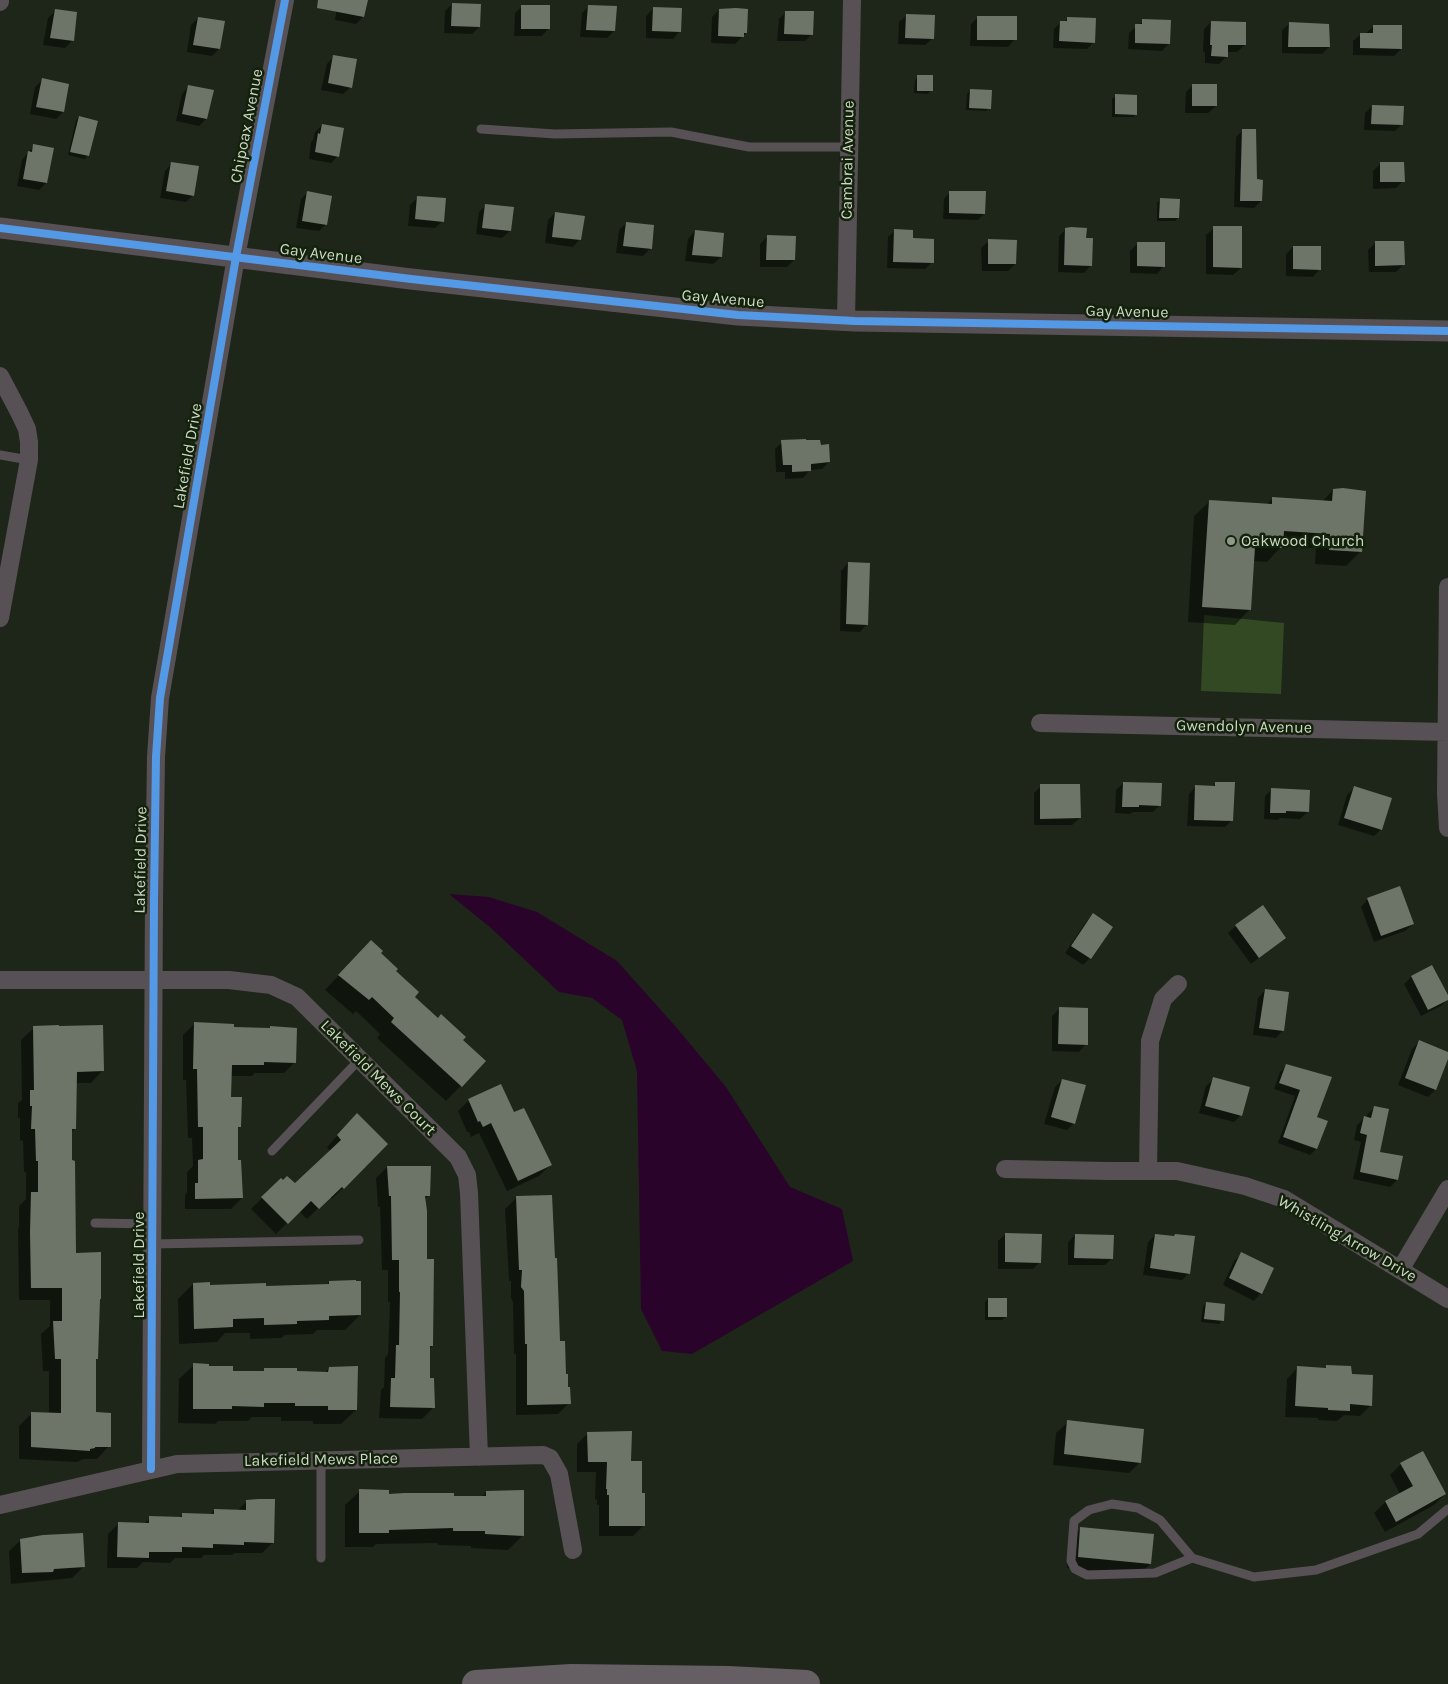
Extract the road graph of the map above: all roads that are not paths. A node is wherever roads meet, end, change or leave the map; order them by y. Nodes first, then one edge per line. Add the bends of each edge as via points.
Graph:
1 (285, 0) edge
2 (852, 0) edge
3 (481, 128) dead end
4 (848, 147) junction
5 (0, 228) edge
6 (236, 257) junction
7 (846, 320) junction
8 (1448, 331) edge
9 (0, 376) edge
10 (0, 455) edge
11 (29, 460) junction
12 (1448, 588) edge
13 (0, 618) edge
14 (1040, 724) dead end
15 (1447, 732) edge
16 (1448, 828) edge
17 (0, 980) edge
18 (154, 980) junction
19 (1178, 984) dead end
20 (360, 1059) junction
21 (272, 1151) dead end
22 (1005, 1169) dead end
23 (1148, 1171) junction
24 (1448, 1189) edge
25 (94, 1222) dead end
26 (153, 1224) junction
27 (359, 1240) dead end
28 (153, 1244) junction
29 (1400, 1270) junction
30 (1448, 1299) edge
31 (479, 1457) junction
32 (321, 1460) junction
33 (151, 1469) junction
34 (0, 1505) edge
35 (1448, 1509) edge
36 (573, 1550) dead end
37 (321, 1558) dead end
38 (1192, 1558) junction
39 (476, 1684) edge
40 (806, 1684) edge

1 - 6 street, Chipoax Avenue
2 - 4 street, Cambrai Avenue
3 - 4 lane via 555,134 671,132 749,147
4 - 7 street, Cambrai Avenue
5 - 6 street, Gay Avenue
6 - 7 street, Gay Avenue via 675,309
6 - 18 street, Lakefield Drive via 160,698 156,757
7 - 8 street, Gay Avenue
9 - 11 street via 27,429
10 - 11 lane
11 - 13 street
12 - 15 street
14 - 15 street, Gwendolyn Avenue
15 - 16 street
17 - 18 street, Lakefield Mews Court
18 - 20 street, Lakefield Mews Court via 229,980 271,985 297,996
18 - 26 street, Lakefield Drive
19 - 23 street via 1163,999 1150,1041
20 - 21 lane
20 - 31 street, Lakefield Mews Court via 458,1157 467,1175
22 - 23 street, Whistling Arrow Drive
23 - 29 street, Whistling Arrow Drive via 1177,1170 1245,1186 1284,1200
24 - 29 street
25 - 26 lane
26 - 28 street, Lakefield Drive
27 - 28 lane
28 - 33 street, Lakefield Drive
29 - 30 street, Whistling Arrow Drive
31 - 32 street, Lakefield Mews Place
31 - 36 street, Lakefield Mews Place via 543,1455 550,1458 559,1474
32 - 33 street, Lakefield Mews Place via 177,1464
32 - 37 lane
33 - 34 street, Lakefield Mews Place
35 - 38 lane via 1418,1534 1316,1570 1254,1577
38 - 38 lane via 1160,1520 1138,1508 1112,1504 1089,1510 1074,1521 1071,1561 1075,1569 1087,1575 1155,1573
39 - 40 highway via 571,1678

